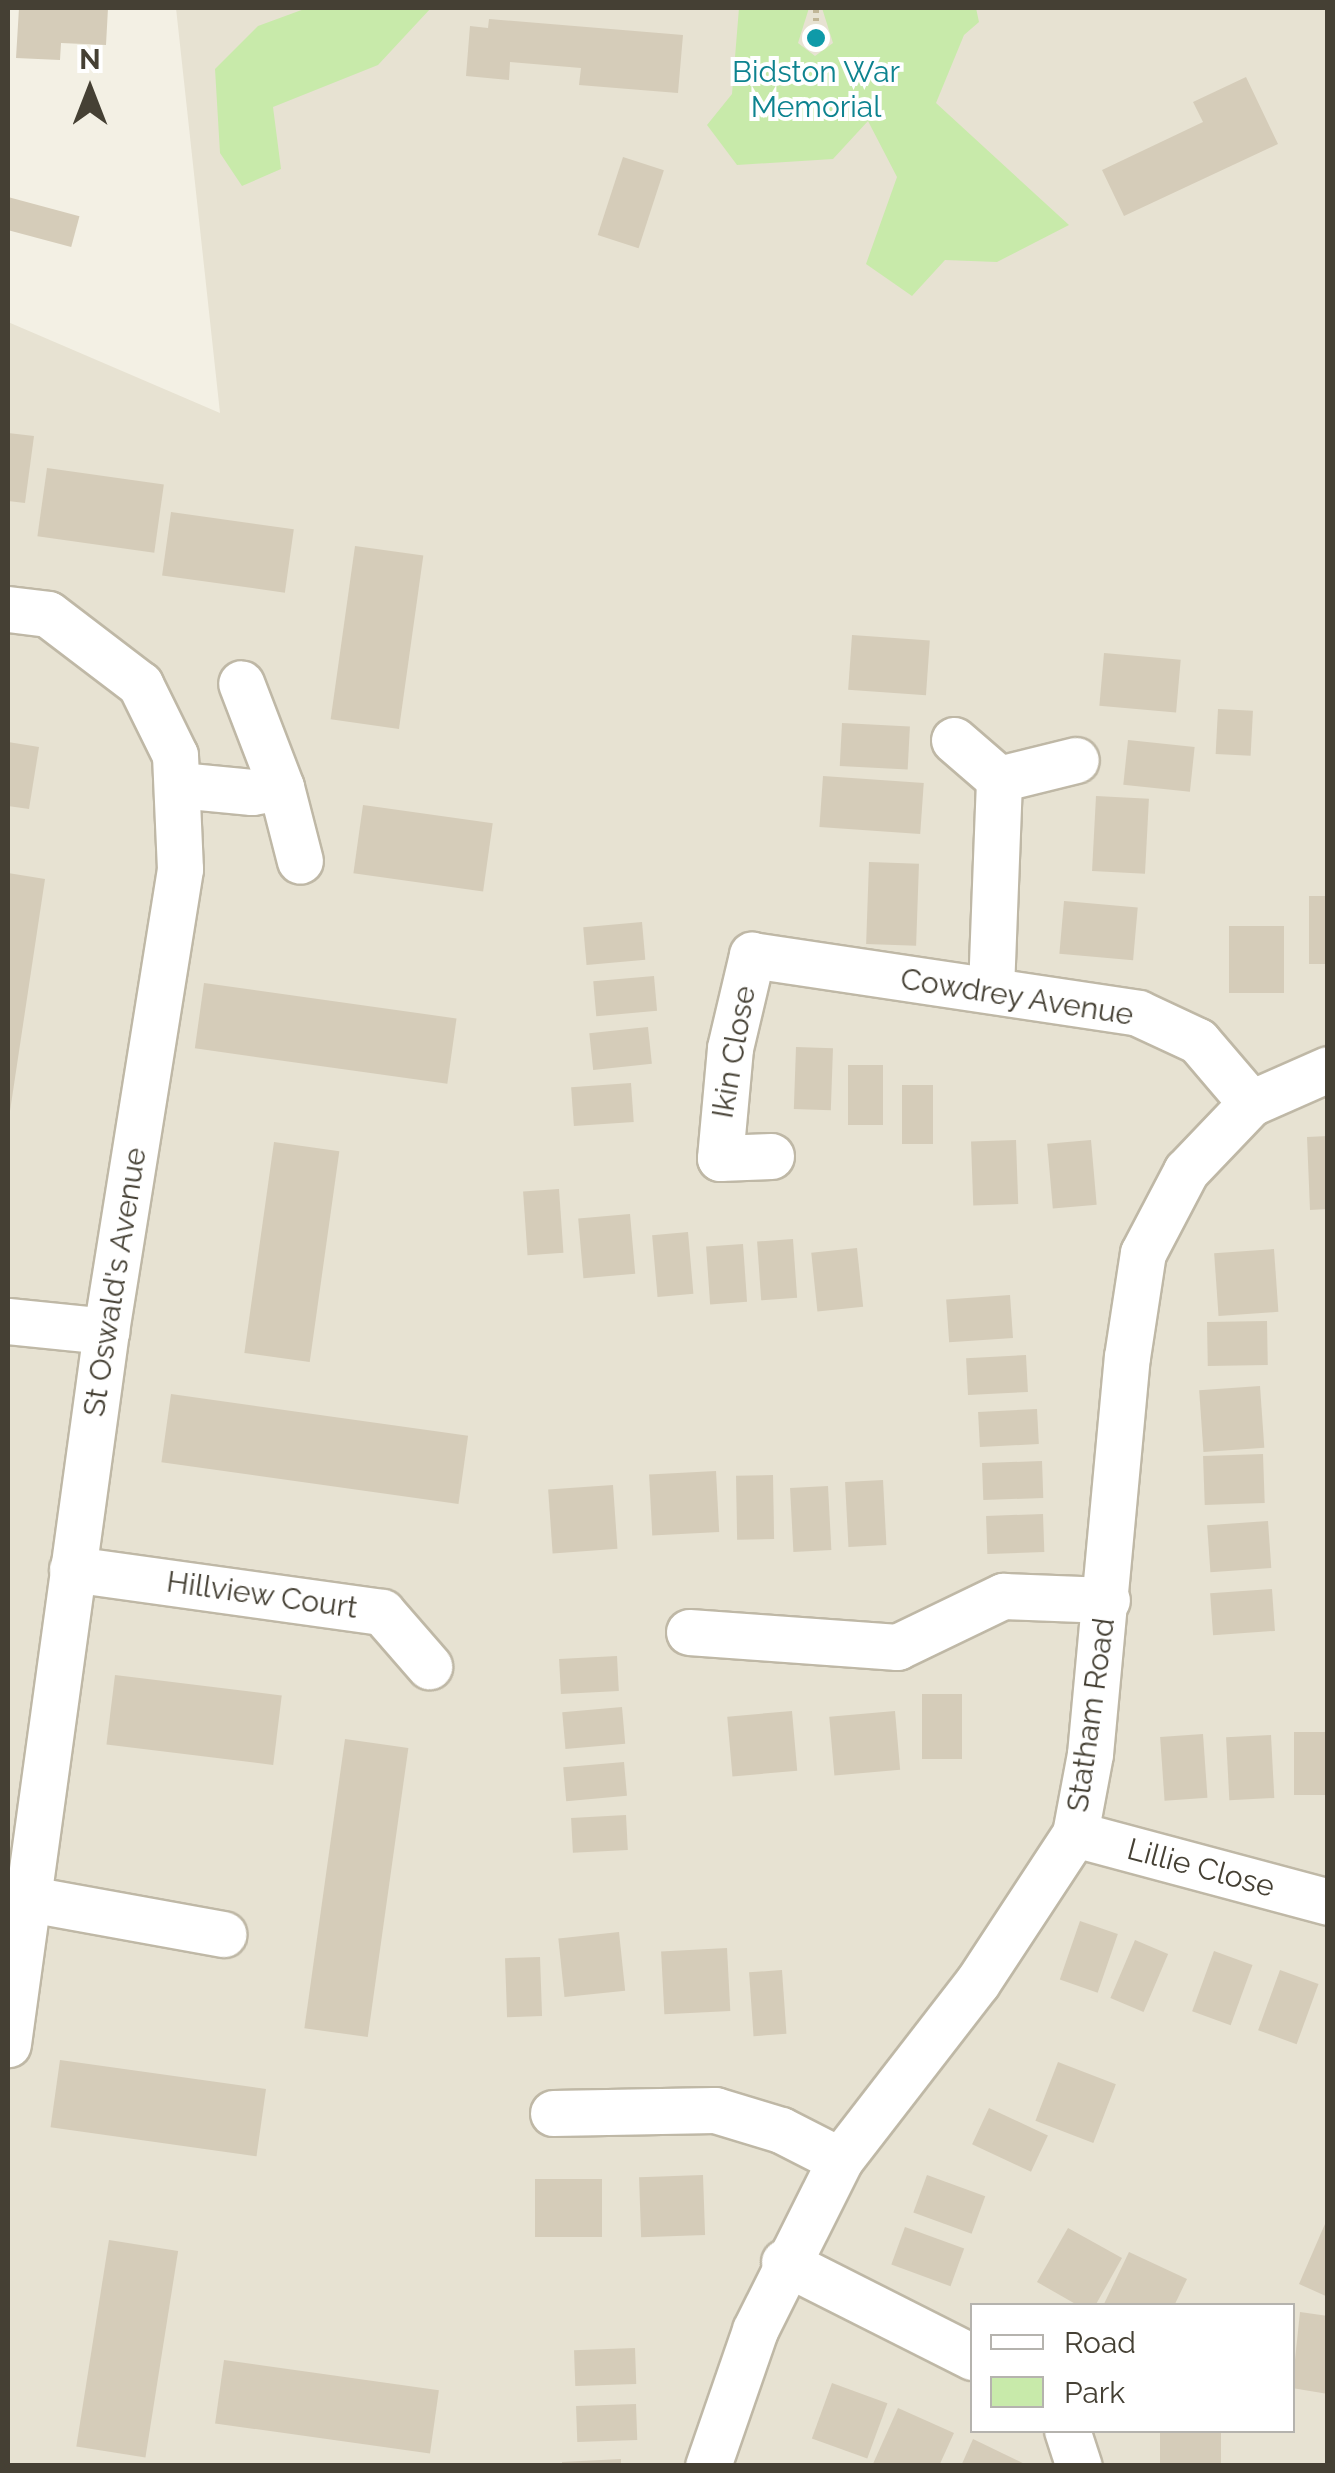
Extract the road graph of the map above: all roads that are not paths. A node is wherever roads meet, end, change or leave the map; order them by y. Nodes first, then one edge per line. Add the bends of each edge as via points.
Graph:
1 (8, 609) edge
2 (241, 683) dead end
3 (954, 740) dead end
4 (1076, 760) dead end
5 (1000, 779) junction
6 (180, 784) junction
7 (281, 787) junction
8 (300, 861) dead end
9 (752, 955) joint
10 (990, 989) junction
11 (1328, 1069) edge
12 (1251, 1102) junction
13 (771, 1156) dead end
14 (8, 1321) edge
15 (106, 1331) junction
16 (72, 1569) junction
17 (1107, 1600) junction
18 (689, 1632) dead end
19 (429, 1666) dead end
20 (1075, 1834) junction
21 (18, 1896) edge
22 (1328, 1902) edge
23 (222, 1934) dead end
24 (8, 2044) edge
25 (553, 2113) dead end
26 (840, 2160) junction
27 (784, 2262) junction
28 (970, 2357) edge
29 (1068, 2433) edge
30 (708, 2466) edge
31 (1079, 2466) edge

1 - 6 street, St Oswald's Avenue via 48,614 140,684 164,726
2 - 7 street
3 - 5 street
4 - 5 street
5 - 10 street
6 - 7 street via 252,792
6 - 15 street, St Oswald's Avenue via 180,869
7 - 8 street
9 - 10 street, Cowdrey Avenue
9 - 13 street, Ikin Close via 730,1048 720,1158
10 - 12 street, Cowdrey Avenue via 1138,1013 1198,1041
11 - 12 street, Statham Road
12 - 17 street, Statham Road via 1186,1172 1144,1252 1127,1358
14 - 15 street
15 - 16 street, St Oswald's Avenue
16 - 19 street, Hillview Court via 382,1612
16 - 21 street, St Oswald's Avenue
17 - 18 street via 1003,1596 897,1647
17 - 20 street, Statham Road
20 - 22 street, Lillie Close
20 - 26 street, Statham Road via 977,1983
21 - 23 street
21 - 24 street, St Oswald's Avenue
25 - 26 street via 715,2110 781,2130
26 - 27 street, Statham Road
27 - 28 street
27 - 30 street, Statham Road
29 - 31 street

